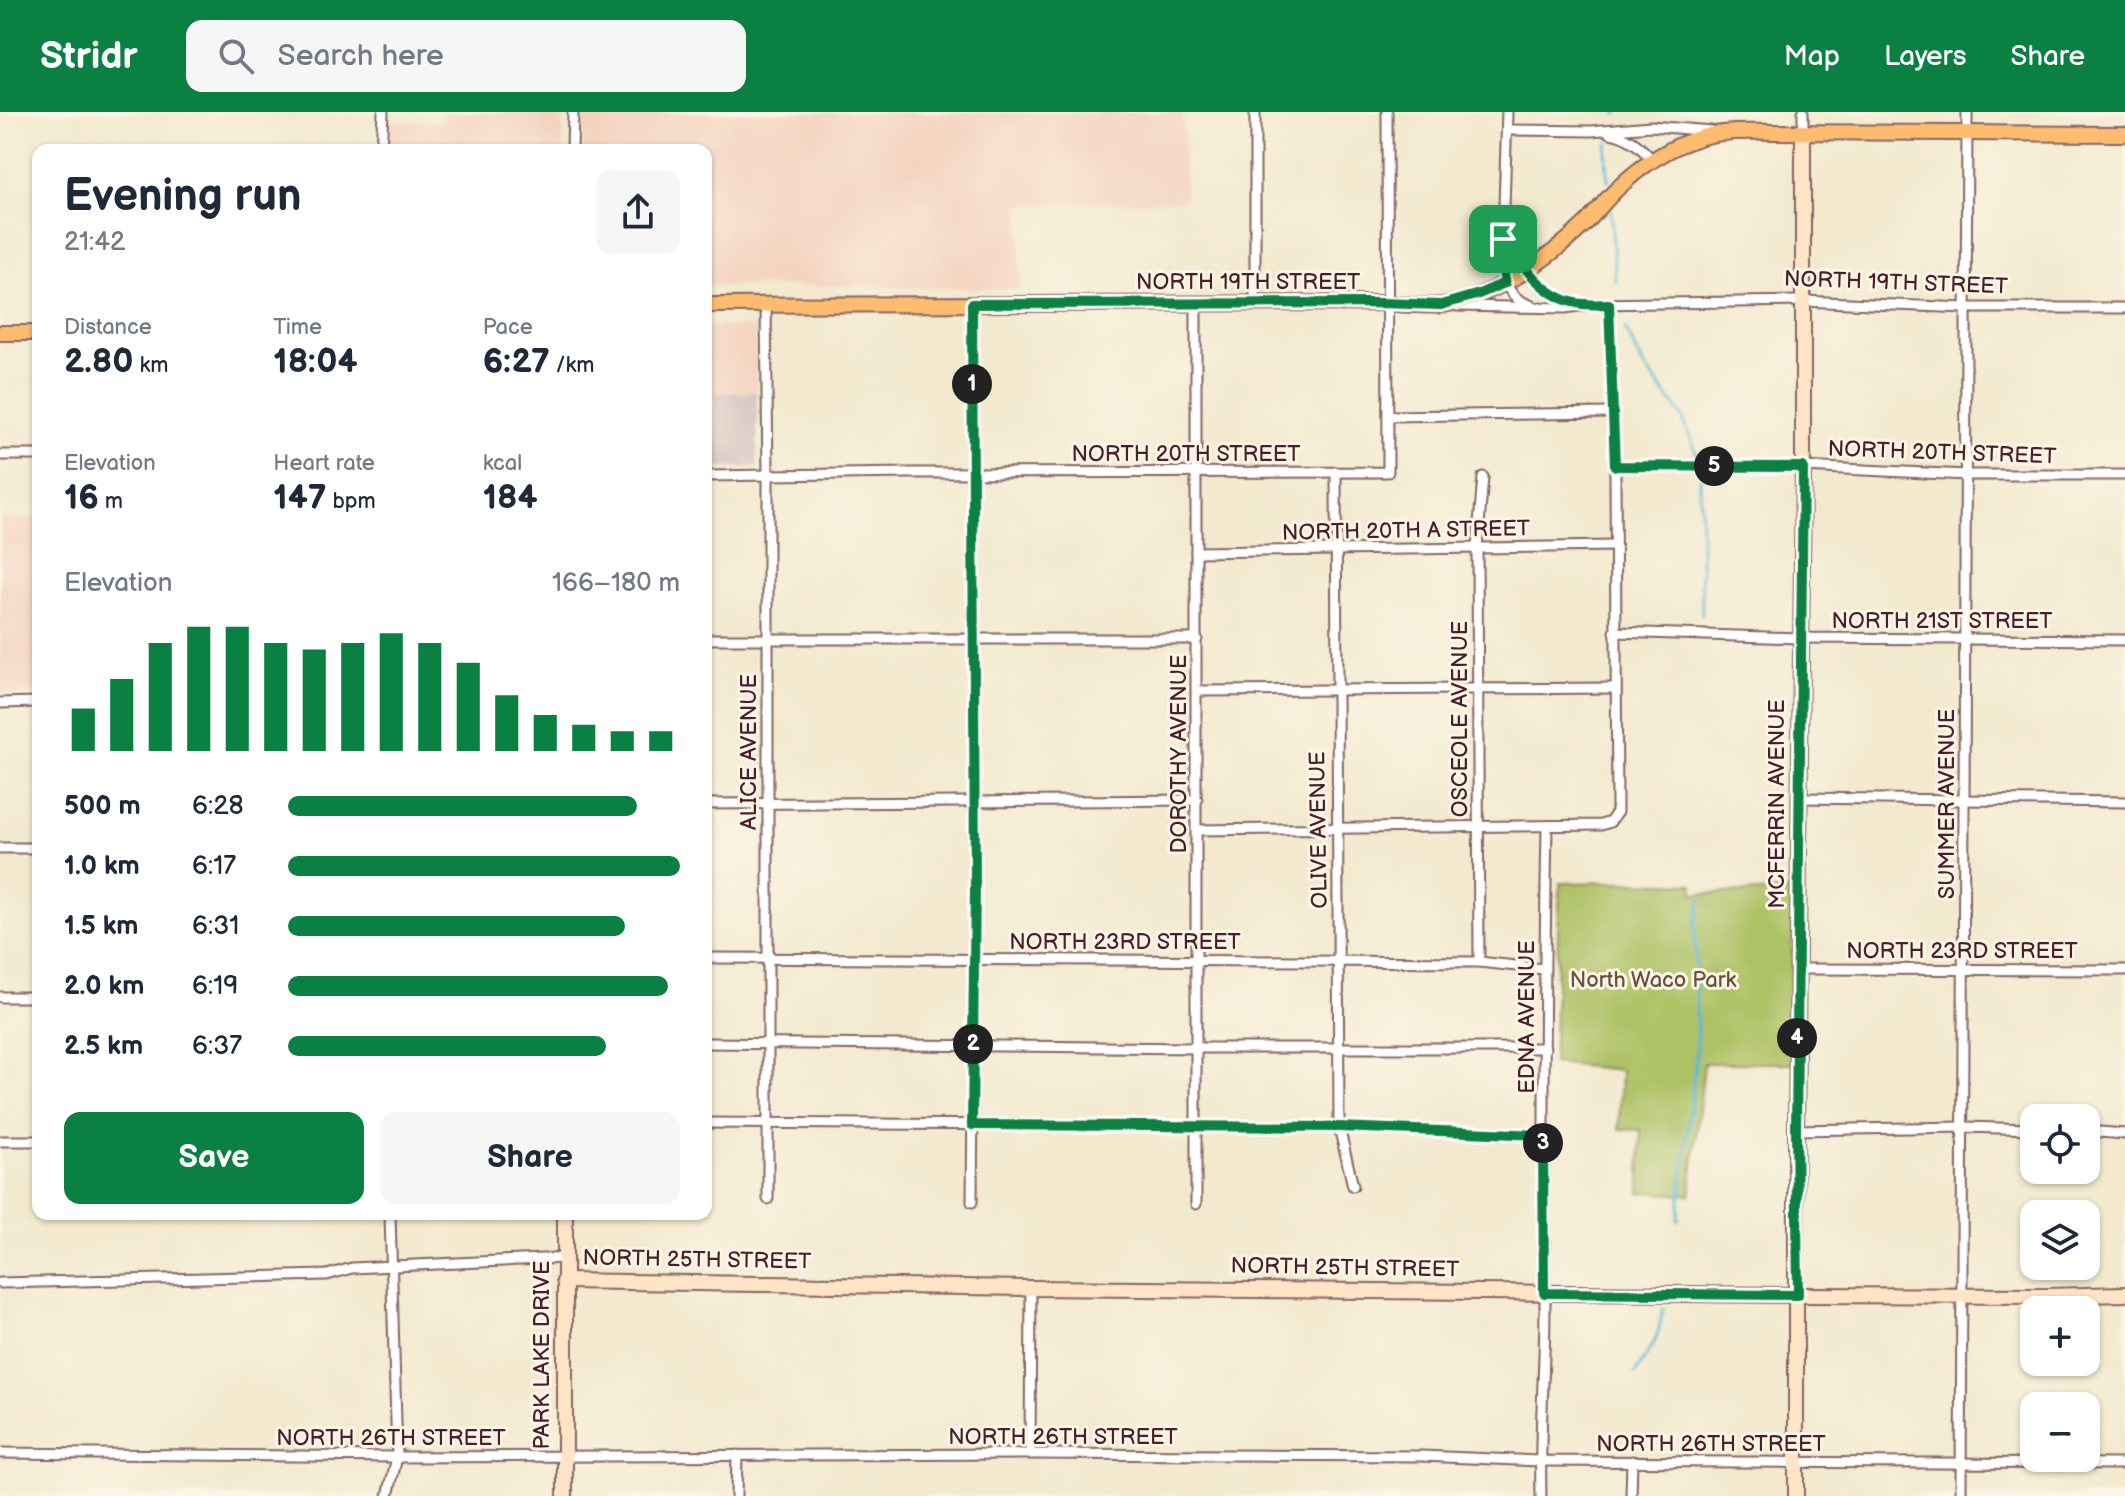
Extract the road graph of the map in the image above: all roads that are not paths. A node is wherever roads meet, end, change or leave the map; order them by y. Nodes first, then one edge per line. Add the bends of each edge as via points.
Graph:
1 (383, 112) edge
2 (573, 112) edge
3 (1255, 112) edge
4 (1387, 112) edge
5 (1507, 112) edge
6 (1803, 112) edge
7 (1967, 112) edge
8 (1507, 130) junction
9 (1591, 131) junction
10 (1729, 132) junction
11 (1803, 132) junction
12 (1967, 132) junction
13 (2125, 134) edge
14 (381, 144) edge
15 (572, 144) edge
16 (1653, 161) junction
17 (1503, 239) junction
18 (1528, 270) junction
19 (1505, 283) junction
20 (1802, 301) junction
21 (1389, 303) junction
22 (972, 304) junction
23 (1196, 304) junction
24 (1255, 304) junction
25 (1582, 304) junction
26 (1609, 304) junction
27 (712, 305) edge
28 (766, 305) junction
29 (1441, 305) junction
30 (1535, 307) junction
31 (1965, 308) junction
32 (2125, 308) edge
33 (0, 333) edge
34 (32, 333) edge
35 (1612, 413) junction
36 (1389, 416) junction
37 (0, 455) edge
38 (32, 455) edge
39 (1615, 466) junction
40 (1803, 467) junction
41 (1196, 472) junction
42 (1336, 472) junction
43 (973, 473) junction
44 (768, 475) junction
45 (1966, 475) junction
46 (2125, 475) edge
47 (712, 476) edge
48 (1483, 477) dead end
49 (1615, 546) junction
50 (1477, 548) junction
51 (1335, 550) junction
52 (1196, 552) junction
53 (1615, 632) junction
54 (1800, 638) junction
55 (712, 639) edge
56 (767, 639) junction
57 (973, 639) junction
58 (1197, 639) junction
59 (1965, 639) junction
60 (2125, 640) edge
61 (1336, 688) junction
62 (1478, 688) junction
63 (1615, 688) junction
64 (1197, 691) junction
65 (32, 702) edge
66 (0, 703) edge
67 (1799, 798) junction
68 (1197, 800) junction
69 (1965, 801) junction
70 (2125, 802) edge
71 (974, 803) junction
72 (712, 804) edge
73 (767, 804) junction
74 (1547, 826) junction
75 (1478, 827) junction
76 (1337, 829) junction
77 (1197, 830) junction
78 (0, 848) edge
79 (32, 848) edge
80 (712, 958) edge
81 (767, 958) junction
82 (974, 959) junction
83 (1197, 961) junction
84 (1339, 962) junction
85 (1479, 962) junction
86 (1544, 969) junction
87 (1798, 969) junction
88 (1964, 969) junction
89 (2125, 970) edge
90 (0, 997) edge
91 (32, 997) edge
92 (712, 1043) edge
93 (767, 1044) junction
94 (973, 1046) junction
95 (1196, 1048) junction
96 (1339, 1048) junction
97 (1545, 1048) junction
98 (712, 1123) edge
99 (767, 1124) junction
100 (972, 1125) junction
101 (1196, 1127) junction
102 (1339, 1127) junction
103 (1964, 1127) junction
104 (2020, 1129) edge
105 (1796, 1130) junction
106 (2100, 1132) edge
107 (2125, 1134) edge
108 (1543, 1135) junction
109 (0, 1141) edge
110 (32, 1141) edge
111 (1353, 1186) dead end
112 (768, 1199) dead end
113 (972, 1202) dead end
114 (1196, 1204) dead end
115 (390, 1220) edge
116 (565, 1220) edge
117 (564, 1258) junction
118 (392, 1267) junction
119 (564, 1281) junction
120 (0, 1283) edge
121 (1031, 1288) junction
122 (1544, 1293) junction
123 (2125, 1294) edge
124 (1798, 1295) junction
125 (1963, 1296) junction
126 (0, 1453) edge
127 (1030, 1454) junction
128 (737, 1455) junction
129 (564, 1456) junction
130 (397, 1457) junction
131 (1540, 1461) junction
132 (1632, 1461) junction
133 (1797, 1463) junction
134 (1961, 1464) junction
135 (2125, 1464) edge
136 (388, 1496) edge
137 (565, 1496) edge
138 (736, 1496) edge
139 (1541, 1496) edge
140 (1631, 1496) edge
141 (1796, 1496) edge
142 (1961, 1496) edge

1 - 14 street
2 - 15 street
3 - 24 street
4 - 21 street
5 - 8 street
6 - 11 street, MCFERRIN AVENUE
7 - 12 street, SUMMER AVENUE
8 - 9 street
8 - 17 street
9 - 10 street via 1651,126
9 - 16 street via 1621,135
10 - 11 main road
10 - 16 main road via 1703,136
11 - 12 main road
11 - 20 street, MCFERRIN AVENUE
12 - 13 main road
12 - 31 street, SUMMER AVENUE
16 - 18 main road
17 - 18 street
17 - 19 street
18 - 19 main road
18 - 25 street via 1551,294
19 - 29 main road
19 - 30 street via 1517,299
20 - 26 street, NORTH 19TH STREET
20 - 31 street, NORTH 19TH STREET
20 - 40 street, MCFERRIN AVENUE
21 - 24 main road, NORTH 19TH STREET
21 - 29 main road, NORTH 19TH STREET
21 - 36 street
22 - 23 main road, NORTH 19TH STREET
22 - 28 main road, NORTH 19TH STREET
22 - 43 street
23 - 24 main road, NORTH 19TH STREET
23 - 41 street, DOROTHY AVENUE
25 - 26 street, NORTH 19TH STREET
25 - 30 street, NORTH 19TH STREET
26 - 35 street
27 - 28 main road, NORTH 19TH STREET
28 - 44 street, ALICE AVENUE
29 - 30 street, NORTH 19TH STREET
31 - 32 street, NORTH 19TH STREET
31 - 45 street, SUMMER AVENUE
33 - 34 main road
35 - 36 street
35 - 39 street
36 - 42 street, NORTH 20TH STREET via 1388,472
37 - 38 street
39 - 40 street, NORTH 20TH STREET
39 - 49 street
40 - 45 street, NORTH 20TH STREET
40 - 54 street, MCFERRIN AVENUE
41 - 42 street, NORTH 20TH STREET
41 - 43 street, NORTH 20TH STREET
41 - 52 street, DOROTHY AVENUE
42 - 51 street, OLIVE AVENUE
43 - 44 street, NORTH 20TH STREET
43 - 57 street
44 - 47 street, NORTH 20TH STREET
44 - 56 street, ALICE AVENUE
45 - 46 street, NORTH 20TH STREET
45 - 59 street, SUMMER AVENUE
48 - 50 street, OSCEOLE AVENUE
49 - 50 street, NORTH 20TH A STREET
49 - 53 street
50 - 51 street, NORTH 20TH A STREET
50 - 62 street, OSCEOLE AVENUE
51 - 52 street, NORTH 20TH A STREET
51 - 61 street, OLIVE AVENUE
52 - 58 street, DOROTHY AVENUE
53 - 54 street, NORTH 21ST STREET
53 - 63 street
54 - 59 street, NORTH 21ST STREET
54 - 67 street, MCFERRIN AVENUE
55 - 56 street
56 - 57 street
56 - 73 street, ALICE AVENUE
57 - 58 street
57 - 71 street
58 - 64 street, DOROTHY AVENUE
59 - 60 street, NORTH 21ST STREET
59 - 69 street, SUMMER AVENUE
61 - 62 street
61 - 64 street
61 - 76 street, OLIVE AVENUE
62 - 63 street
62 - 75 street, OSCEOLE AVENUE
63 - 74 street via 1617,812 1601,825
64 - 68 street, DOROTHY AVENUE
65 - 66 street
67 - 69 street
67 - 87 street, MCFERRIN AVENUE
68 - 71 street
68 - 77 street, DOROTHY AVENUE
69 - 70 street
69 - 88 street, SUMMER AVENUE
71 - 73 street
71 - 82 street
72 - 73 street
73 - 81 street, ALICE AVENUE
74 - 75 street
74 - 86 street, EDNA AVENUE
75 - 76 street
75 - 85 street, OSCEOLE AVENUE
76 - 77 street
76 - 84 street, OLIVE AVENUE
77 - 83 street, DOROTHY AVENUE
78 - 79 street
80 - 81 street, NORTH 23RD STREET
81 - 82 street, NORTH 23RD STREET
81 - 93 street, ALICE AVENUE
82 - 83 street, NORTH 23RD STREET
82 - 94 street
83 - 84 street, NORTH 23RD STREET
83 - 95 street, DOROTHY AVENUE
84 - 85 street, NORTH 23RD STREET
84 - 96 street, OLIVE AVENUE
85 - 86 street, NORTH 23RD STREET
86 - 97 street, EDNA AVENUE
87 - 88 street, NORTH 23RD STREET
87 - 105 street, MCFERRIN AVENUE
88 - 89 street, NORTH 23RD STREET
88 - 103 street, SUMMER AVENUE
90 - 91 street
92 - 93 street
93 - 94 street
93 - 99 street, ALICE AVENUE
94 - 95 street
94 - 100 street
95 - 96 street
95 - 101 street, DOROTHY AVENUE
96 - 97 street
96 - 102 street, OLIVE AVENUE
97 - 108 street, EDNA AVENUE
98 - 99 street
99 - 100 street
99 - 112 street, ALICE AVENUE
100 - 101 street
100 - 113 street
101 - 102 street
101 - 114 street, DOROTHY AVENUE
102 - 108 street
102 - 111 street, OLIVE AVENUE
103 - 104 street
103 - 105 street
103 - 125 street, SUMMER AVENUE
105 - 124 street, MCFERRIN AVENUE
106 - 107 street
108 - 122 street, EDNA AVENUE
109 - 110 street
115 - 118 street
116 - 117 street, PARK LAKE DRIVE
117 - 118 street, NORTH 25TH STREET
117 - 119 street, PARK LAKE DRIVE
118 - 120 street, NORTH 25TH STREET via 327,1275
118 - 130 street
119 - 121 street, NORTH 25TH STREET
119 - 129 street, PARK LAKE DRIVE
121 - 122 street, NORTH 25TH STREET
121 - 127 street
122 - 124 street, NORTH 25TH STREET
122 - 131 street, EDNA AVENUE
123 - 125 street, NORTH 25TH STREET
124 - 125 street, NORTH 25TH STREET
124 - 133 street, MCFERRIN AVENUE
125 - 134 street, SUMMER AVENUE
126 - 130 street, NORTH 26TH STREET
127 - 128 street, NORTH 26TH STREET
127 - 131 street, NORTH 26TH STREET
128 - 129 street, NORTH 26TH STREET
128 - 138 street
129 - 130 street, NORTH 26TH STREET
129 - 137 street, PARK LAKE DRIVE
130 - 136 street
131 - 132 street, NORTH 26TH STREET
131 - 139 street, EDNA AVENUE
132 - 133 street, NORTH 26TH STREET
132 - 140 street
133 - 134 street, NORTH 26TH STREET
133 - 141 street, MCFERRIN AVENUE
134 - 135 street, NORTH 26TH STREET
134 - 142 street, SUMMER AVENUE

